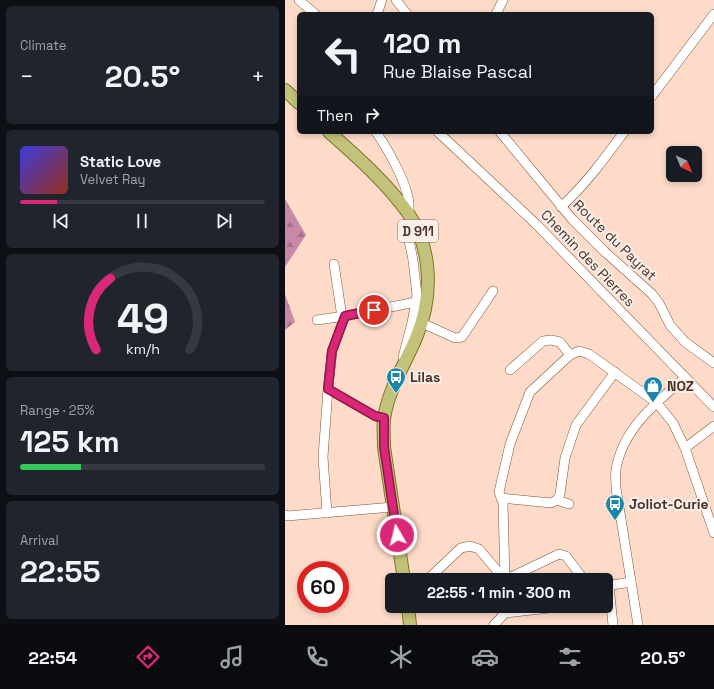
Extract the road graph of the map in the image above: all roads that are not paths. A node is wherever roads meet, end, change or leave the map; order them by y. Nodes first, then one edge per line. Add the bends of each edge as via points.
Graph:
1 (299, 0) edge
2 (382, 0) edge
3 (396, 0) edge
4 (503, 0) edge
5 (313, 12) edge
6 (378, 12) edge
7 (405, 12) edge
8 (497, 12) edge
9 (714, 14) edge
10 (285, 90) edge
11 (654, 93) edge
12 (297, 101) edge
13 (331, 134) edge
14 (377, 134) edge
15 (440, 134) edge
16 (502, 134) edge
17 (622, 134) edge
18 (561, 207) junction
19 (410, 216) junction
20 (334, 264) dead end
21 (493, 291) dead end
22 (416, 302) junction
23 (344, 317) junction
24 (317, 320) dead end
25 (422, 323) junction
26 (679, 334) junction
27 (570, 355) junction
28 (714, 357) edge
29 (406, 359) junction
30 (714, 363) edge
31 (510, 370) dead end
32 (615, 372) junction
33 (685, 378) junction
34 (328, 389) junction
35 (657, 403) junction
36 (714, 407) edge
37 (384, 418) junction
38 (714, 426) edge
39 (685, 448) junction
40 (501, 498) junction
41 (557, 500) junction
42 (569, 504) dead end
43 (393, 507) junction
44 (327, 513) junction
45 (285, 515) edge
46 (714, 533) edge
47 (403, 573) edge
48 (434, 573) edge
49 (499, 573) edge
50 (505, 573) edge
51 (519, 573) edge
52 (579, 573) edge
53 (631, 582) junction
54 (613, 585) edge
55 (409, 613) edge
56 (502, 613) edge
57 (611, 613) edge
58 (410, 625) edge
59 (494, 625) edge
60 (613, 625) edge
61 (638, 625) edge

1 - 5 street
2 - 6 street
3 - 7 street
4 - 8 street
9 - 11 street
10 - 12 main road
13 - 19 main road, D 911 via 393,193
14 - 19 street via 401,174 409,201
15 - 33 street, Chemin des Pierres via 536,224
16 - 18 street, Route du Payrat
17 - 18 street via 570,200
18 - 26 street, Route du Payrat via 605,252 652,294 670,325
19 - 22 street via 406,226 413,260
19 - 25 main road, D 911 via 419,235 427,268 427,300
20 - 23 street
21 - 25 street via 462,337 455,338
22 - 23 street
22 - 29 street via 403,358
23 - 24 street
23 - 34 street via 332,351
25 - 29 main road, D 911
26 - 28 street
26 - 30 street, Route du Payrat via 685,342
27 - 31 street via 560,342 543,341
27 - 32 street via 579,351 589,354
27 - 40 street via 530,392 510,444 499,492
29 - 37 main road, D 911 via 391,393
32 - 35 street
32 - 41 street via 576,425 565,458 561,494
33 - 35 street
33 - 36 street, Chemin des Pierres
34 - 37 street via 375,416
34 - 44 street via 323,457
35 - 39 street via 673,423
35 - 53 street via 633,429 621,449 616,470 616,488
37 - 43 main road, D 911 via 384,447
38 - 39 street
39 - 46 street
40 - 41 street via 551,503
40 - 50 street
41 - 42 street
43 - 44 street
43 - 47 main road, D 911
44 - 45 street
48 - 49 street via 461,548 470,546 479,549
51 - 52 street via 559,554 566,556
53 - 54 street
53 - 61 street
55 - 58 main road
56 - 59 street
57 - 60 street

